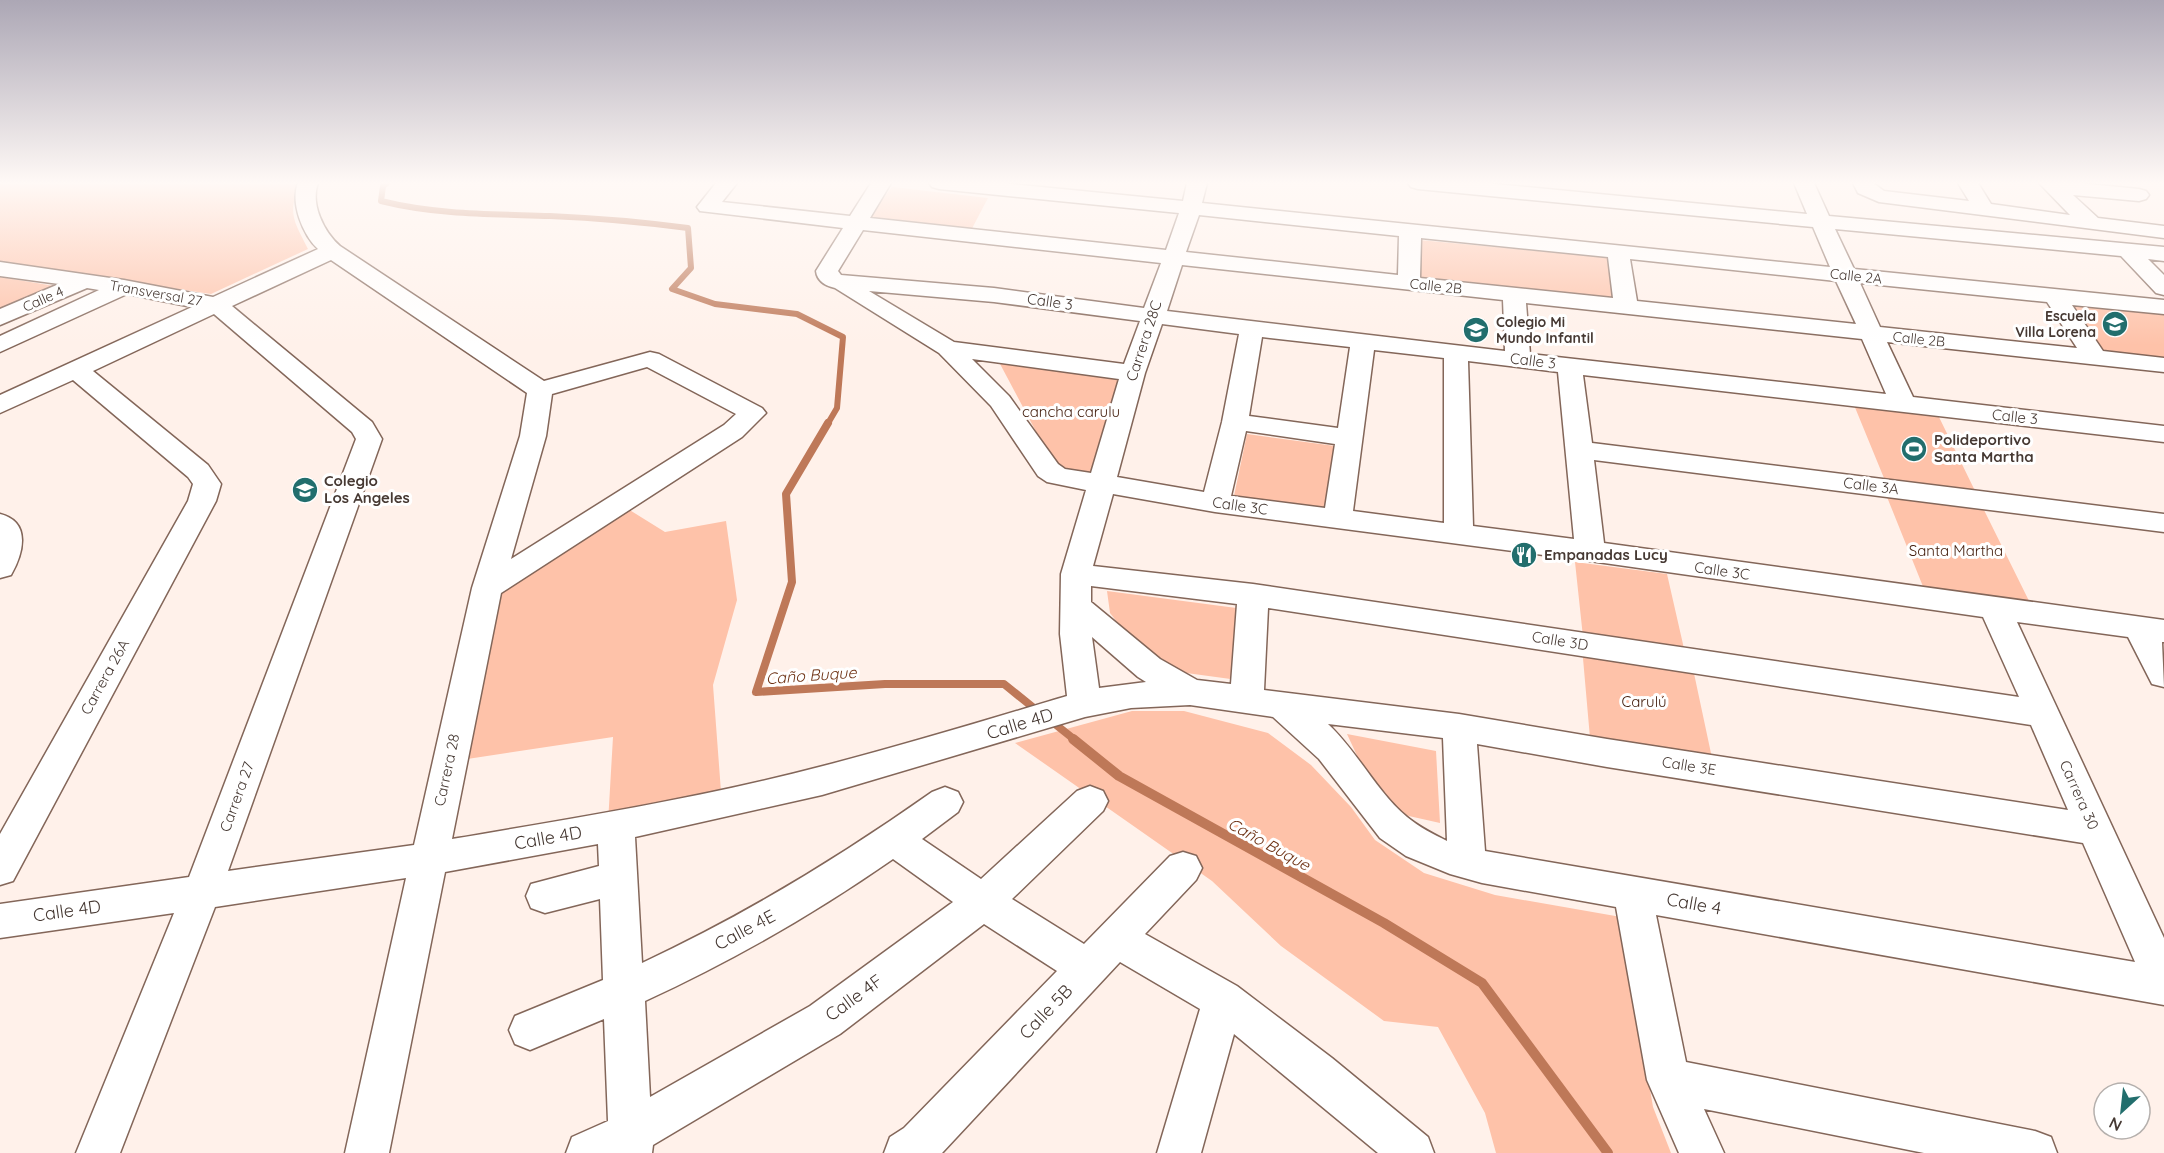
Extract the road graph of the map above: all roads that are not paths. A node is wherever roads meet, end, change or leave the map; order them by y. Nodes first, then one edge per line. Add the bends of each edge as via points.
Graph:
1 (317, 237) edge
2 (847, 237) edge
3 (984, 237) edge
4 (1181, 237) edge
5 (1410, 237) edge
6 (1573, 237) edge
7 (1829, 237) edge
8 (1978, 237) edge
9 (332, 251) junction
10 (2128, 251) junction
11 (1618, 252) junction
12 (2164, 254) edge
13 (1173, 257) junction
14 (0, 269) edge
15 (1846, 275) junction
16 (834, 280) junction
17 (85, 281) junction
18 (1409, 283) junction
19 (124, 287) junction
20 (2164, 288) edge
21 (1514, 294) junction
22 (2055, 296) junction
23 (217, 304) junction
24 (1626, 307) junction
25 (2164, 307) edge
26 (1152, 316) junction
27 (0, 318) edge
28 (1252, 329) junction
29 (1872, 334) junction
30 (1363, 341) junction
31 (0, 345) edge
32 (948, 348) junction
33 (1456, 352) junction
34 (2095, 358) junction
35 (1518, 359) junction
36 (1569, 365) junction
37 (2164, 365) edge
38 (76, 370) junction
39 (1133, 373) junction
40 (540, 390) junction
41 (1903, 404) junction
42 (0, 405) edge
43 (1235, 422) junction
44 (2164, 434) edge
45 (1350, 438) junction
46 (369, 439) joint
47 (1578, 450) junction
48 (1102, 485) junction
49 (1215, 503) junction
50 (1338, 519) junction
51 (2164, 523) edge
52 (1459, 536) junction
53 (1590, 551) junction
54 (1076, 574) junction
55 (487, 588) junction
56 (1253, 595) junction
57 (1076, 606) junction
58 (1995, 608) junction
59 (2151, 629) edge
60 (2164, 675) edge
61 (1190, 692) junction
62 (1247, 699) junction
63 (1077, 706) junction
64 (1283, 706) junction
65 (2043, 714) junction
66 (1459, 727) junction
67 (1090, 801) dead end
68 (945, 802) dead end
69 (616, 826) junction
70 (2094, 829) junction
71 (893, 839) junction
72 (429, 859) junction
73 (1467, 863) junction
74 (1183, 868) dead end
75 (0, 869) edge
76 (619, 878) junction
77 (202, 892) junction
78 (1633, 894) junction
79 (545, 896) dead end
80 (983, 902) junction
81 (0, 921) edge
82 (1117, 939) junction
83 (1088, 969) junction
84 (2164, 984) edge
85 (624, 992) junction
86 (1223, 1000) junction
87 (530, 1030) dead end
88 (1668, 1080) junction
89 (631, 1143) edge
90 (921, 1150) edge
91 (98, 1153) edge
92 (367, 1153) edge
93 (588, 1153) edge
94 (1179, 1153) edge
95 (1412, 1153) edge
96 (1702, 1153) edge
97 (2035, 1153) edge

1 - 9 street
2 - 16 street via 827,271
3 - 13 street, Calle 2B
4 - 13 street, Carrera 28C
5 - 18 street
6 - 11 street, Calle 2A
7 - 15 street
8 - 10 street
9 - 23 street
9 - 40 street
10 - 12 street
10 - 20 street
11 - 15 street, Calle 2A
11 - 24 street
13 - 18 street, Calle 2B
13 - 26 street, Carrera 28C
14 - 17 street, Transversal 27
15 - 22 street, Calle 2A
15 - 29 street
16 - 26 street, Calle 3 via 994,295
16 - 32 street
17 - 19 street, Transversal 27
17 - 27 street, Calle 4
18 - 21 street, Calle 2B
19 - 23 street, Transversal 27
19 - 31 street
21 - 24 street, Calle 2B
21 - 35 street
22 - 25 street, Calle 2A
22 - 34 street
23 - 38 street
23 - 46 street, Transversal 27 via 363,428
24 - 29 street, Calle 2B
26 - 28 street, Calle 3
26 - 39 street, Carrera 28C
28 - 30 street, Calle 3
28 - 43 street
29 - 34 street, Calle 2B
29 - 41 street
30 - 33 street, Calle 3
30 - 45 street
32 - 39 street
32 - 48 street, Calle 3C via 1000,400 1052,474
33 - 35 street, Calle 3
33 - 52 street
34 - 37 street, Calle 2B
35 - 36 street, Calle 3
36 - 41 street, Calle 3
36 - 47 street
38 - 42 street
38 - 75 street, Carrera 26A via 198,471 207,484 202,501
39 - 48 street, Carrera 28C
40 - 55 street, Carrera 28 via 533,436
40 - 55 street via 650,359 753,413 734,431
41 - 44 street, Calle 3
43 - 45 street
43 - 49 street
45 - 50 street
46 - 77 street, Carrera 27
47 - 51 street, Calle 3A
47 - 53 street
48 - 49 street, Calle 3C
48 - 54 street, Carrera 28C
49 - 50 street, Calle 3C
50 - 52 street, Calle 3C
52 - 53 street, Calle 3C
53 - 58 street, Calle 3C
54 - 56 street, Calle 3D
54 - 57 street, Carrera 28C
55 - 72 street, Carrera 28
56 - 62 street
56 - 65 street, Calle 3D
57 - 61 street via 1149,668
57 - 63 street, Carrera 28C
58 - 59 street, Calle 3C
58 - 65 street, Carrera 30
59 - 60 street
61 - 62 street
61 - 63 street via 1131,695
62 - 64 street
63 - 69 street, Calle 4D via 822,781
64 - 66 street, Calle 3E
64 - 73 street, Calle 4 via 1331,748 1393,827 1430,850
65 - 70 street, Carrera 30
66 - 70 street, Calle 3E
66 - 73 street
67 - 80 street, Calle 4F
68 - 71 street, Calle 4E
69 - 72 street, Calle 4D
69 - 76 street
70 - 84 street, Carrera 30
71 - 80 street
71 - 85 street, Calle 4E via 769,918
72 - 77 street, Calle 4D
72 - 92 street, Carrera 28
73 - 78 street, Calle 4
74 - 82 street, Calle 5B
76 - 79 street
76 - 85 street
77 - 81 street, Calle 4D
77 - 91 street, Carrera 27
78 - 84 street, Calle 4
78 - 88 street
80 - 83 street
80 - 89 street, Calle 4F via 825,1020
82 - 83 street, Calle 5B
82 - 86 street
83 - 90 street, Calle 5B
85 - 87 street, Calle 4E
85 - 89 street
86 - 94 street
86 - 95 street
88 - 96 street
88 - 97 street
89 - 93 street, Calle 4F

